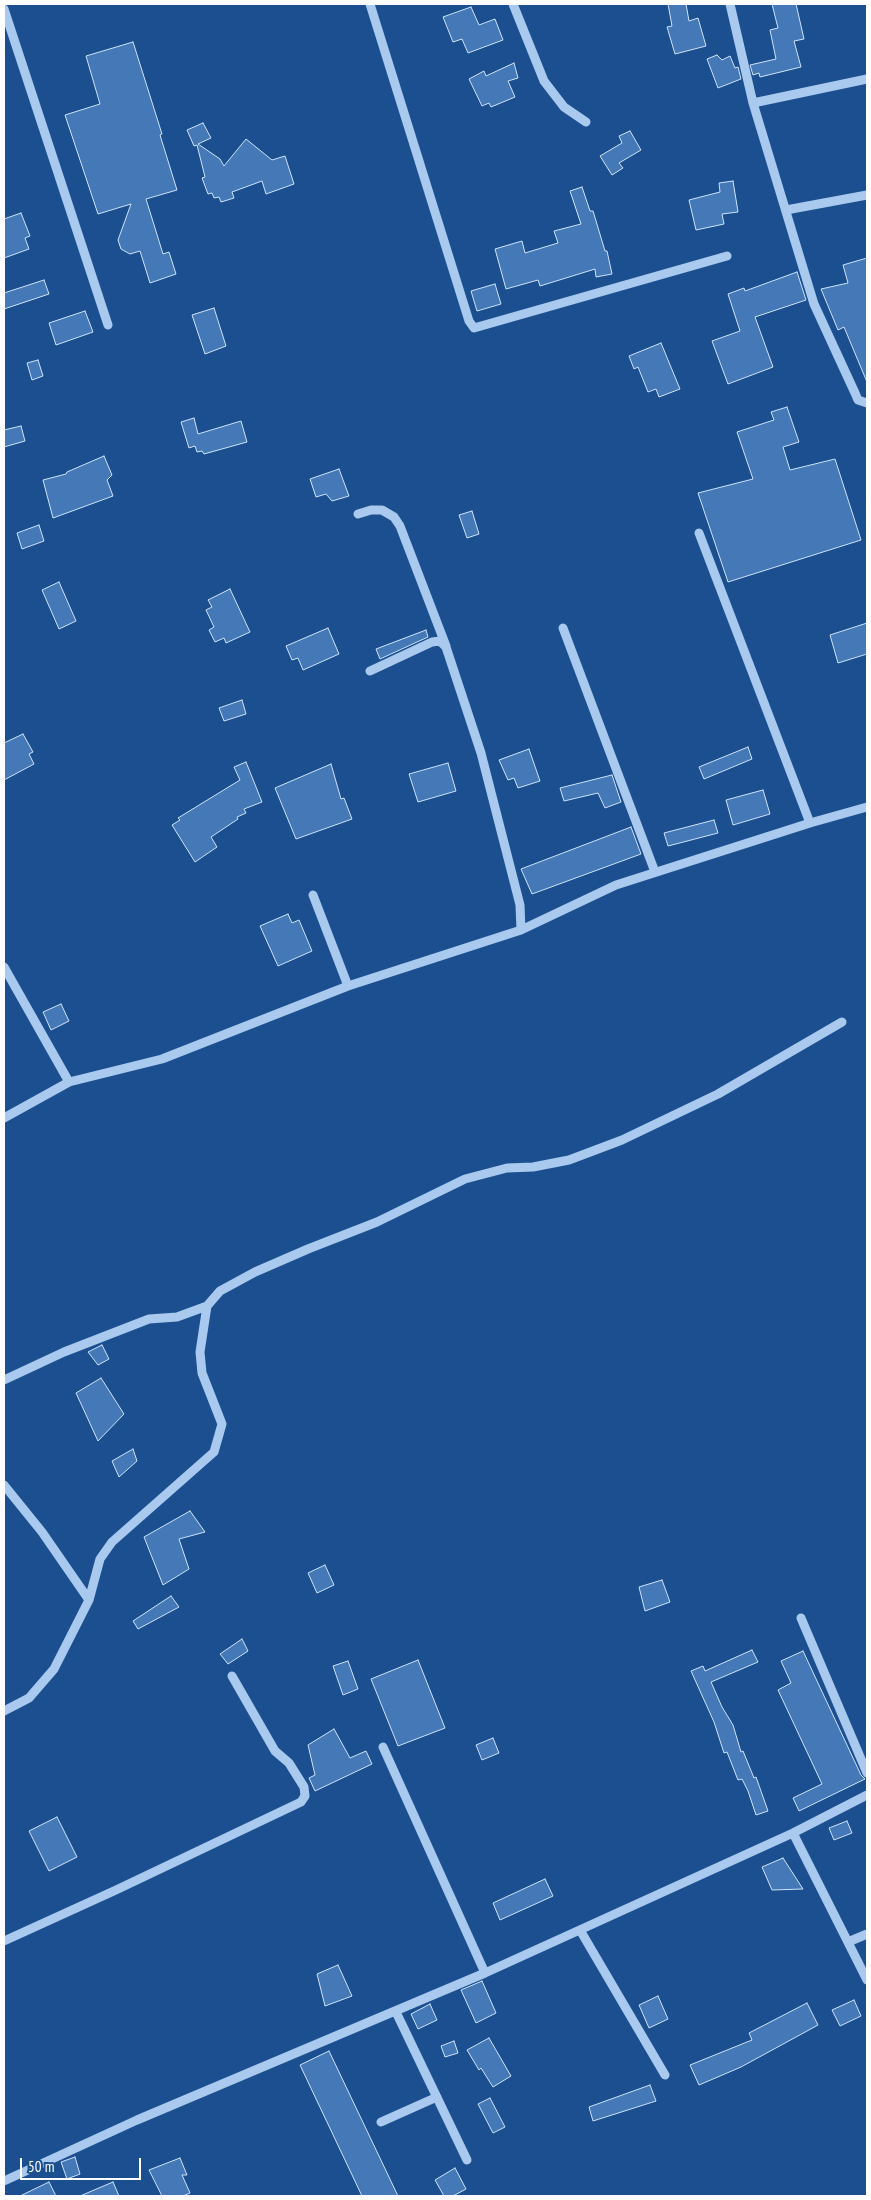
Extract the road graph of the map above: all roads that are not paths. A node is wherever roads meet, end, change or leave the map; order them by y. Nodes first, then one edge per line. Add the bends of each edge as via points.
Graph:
1 (370, 4) edge
2 (513, 4) edge
3 (730, 4) edge
4 (4, 9) edge
5 (867, 79) edge
6 (752, 103) junction
7 (586, 122) dead end
8 (867, 195) edge
9 (786, 210) junction
10 (727, 256) dead end
11 (108, 325) dead end
12 (867, 403) edge
13 (358, 514) dead end
14 (699, 533) dead end
15 (563, 628) dead end
16 (446, 647) junction
17 (370, 671) dead end
18 (867, 807) edge
19 (810, 823) junction
20 (655, 872) junction
21 (313, 895) dead end
22 (521, 930) junction
23 (4, 967) edge
24 (348, 986) junction
25 (842, 1022) dead end
26 (69, 1082) junction
27 (4, 1118) edge
28 (207, 1306) junction
29 (4, 1380) edge
30 (4, 1485) edge
31 (88, 1600) junction
32 (800, 1618) dead end
33 (232, 1676) dead end
34 (4, 1711) edge
35 (383, 1747) dead end
36 (867, 1773) edge
37 (867, 1795) edge
38 (793, 1833) junction
39 (580, 1930) junction
40 (867, 1934) edge
41 (4, 1941) edge
42 (848, 1942) junction
43 (485, 1973) junction
44 (867, 1980) edge
45 (396, 2012) junction
46 (665, 2075) dead end
47 (437, 2097) junction
48 (381, 2122) dead end
49 (467, 2160) dead end
50 (4, 2181) edge

1 - 10 street via 466,312 474,328
2 - 7 street via 544,81 564,108
3 - 6 street
4 - 11 street
5 - 6 street
6 - 9 street
8 - 9 street
9 - 12 street via 814,304 858,400
13 - 16 street via 382,510 394,517
14 - 19 street
15 - 20 street
16 - 17 street via 440,641 432,642
16 - 22 street via 481,753 520,905
18 - 19 street
19 - 20 street
20 - 22 street via 616,885
21 - 24 street
22 - 24 street
23 - 26 street
24 - 26 street via 162,1059
25 - 28 street via 718,1094 622,1140 569,1160 507,1168 466,1179 378,1222 255,1272 220,1291
26 - 27 street
28 - 29 street via 177,1317 149,1319 64,1352
28 - 31 street via 200,1352 202,1373 222,1424 214,1452 112,1542 100,1559
30 - 31 street via 42,1532
31 - 34 street via 54,1669 29,1698
32 - 36 street
33 - 41 street via 275,1751 289,1763 304,1787 302,1802
35 - 43 street
37 - 38 street
38 - 39 street
38 - 42 street
39 - 43 street
39 - 46 street
40 - 42 street
42 - 44 street
43 - 45 street
45 - 47 street
45 - 50 street via 137,2120
47 - 48 street
47 - 49 street

